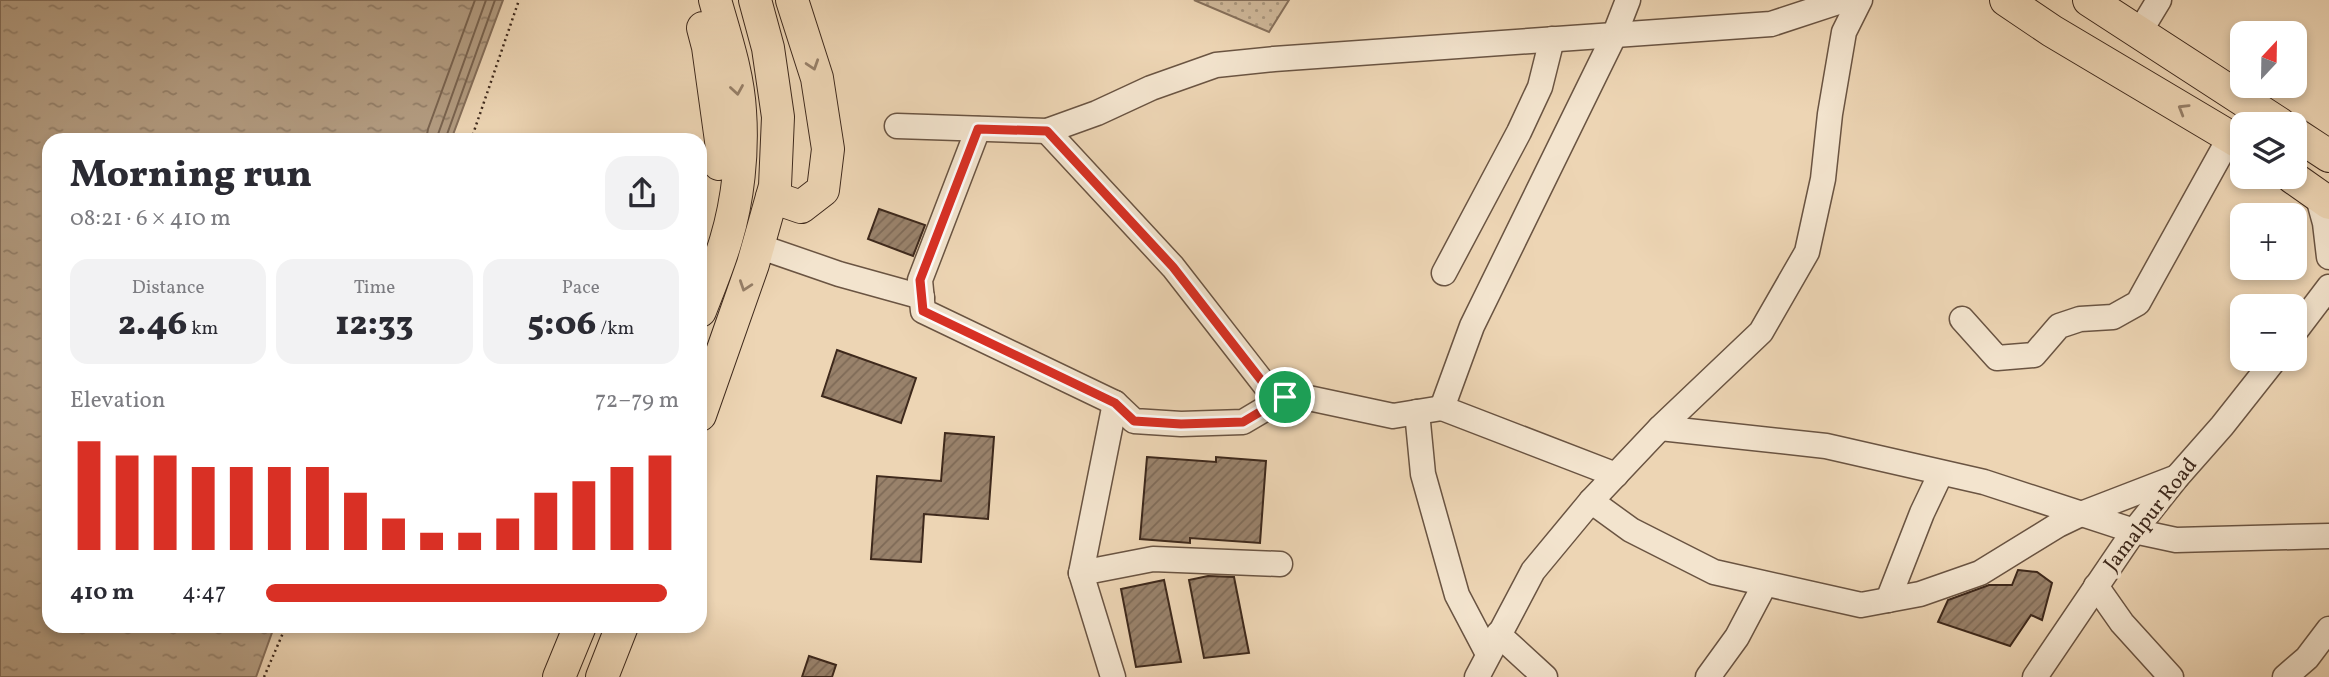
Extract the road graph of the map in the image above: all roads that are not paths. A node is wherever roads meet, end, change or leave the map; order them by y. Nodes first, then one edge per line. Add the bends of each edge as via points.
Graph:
1 (695, 0) edge
2 (715, 0) edge
3 (755, 0) edge
4 (792, 0) edge
5 (1628, 0) edge
6 (1844, 0) edge
7 (1860, 0) edge
8 (2006, 0) edge
9 (2089, 0) edge
10 (2159, 0) edge
11 (2139, 33) junction
12 (1614, 36) junction
13 (1552, 40) junction
14 (2261, 112) edge
15 (897, 126) dead end
16 (978, 129) junction
17 (1047, 131) junction
18 (2230, 137) edge
19 (2307, 142) edge
20 (2230, 151) edge
21 (2329, 156) edge
22 (2313, 192) edge
23 (772, 197) junction
24 (707, 232) edge
25 (758, 246) junction
26 (2329, 257) edge
27 (1444, 273) dead end
28 (2329, 287) edge
29 (707, 292) edge
30 (922, 297) junction
31 (2307, 316) edge
32 (1962, 318) dead end
33 (2266, 371) edge
34 (707, 395) edge
35 (1285, 397) junction
36 (1115, 403) junction
37 (1442, 408) junction
38 (1417, 412) junction
39 (1660, 428) junction
40 (1941, 473) junction
41 (1616, 475) junction
42 (2177, 477) junction
43 (1591, 501) junction
44 (2081, 514) junction
45 (2134, 531) junction
46 (2329, 536) edge
47 (1280, 564) dead end
48 (1081, 573) junction
49 (1765, 584) junction
50 (2096, 586) junction
51 (1888, 600) junction
52 (2329, 629) edge
53 (558, 633) edge
54 (577, 633) edge
55 (619, 633) edge
56 (1493, 644) junction
57 (540, 677) edge
58 (559, 677) edge
59 (602, 677) edge
60 (1113, 677) edge
61 (1477, 677) edge
62 (1545, 677) edge
63 (1708, 677) edge
64 (2035, 677) edge
65 (2171, 677) edge
66 (2286, 677) edge

1 - 24 main road via 708,47 722,148
2 -> 29 main road via 736,83 740,152 726,239
3 - 23 main road via 778,117
4 -> 23 main road via 817,78 828,149 823,190 801,207
5 - 12 street
6 - 12 street via 1771,24
7 - 39 street via 1844,32 1823,179 1807,253 1761,332
18 -> 8 main road
9 - 11 main road
10 - 11 street
11 - 14 main road
12 - 13 street
12 - 37 street via 1472,326
13 - 17 street via 1216,65
13 - 27 street via 1540,87
15 - 16 street
16 - 17 street
16 - 30 street via 920,280
17 - 35 street via 1173,267 1268,389
19 - 21 main road
20 - 32 street via 2138,303 2113,317 2080,318 2059,326 2034,355 1997,358
22 - 26 street via 2325,223
23 - 25 main road
25 - 30 street
25 -> 34 main road
28 - 31 street
30 - 36 street via 923,311
33 - 42 street, Jamalpur Road
35 - 36 street via 1243,422 1134,421
35 - 38 street via 1331,401 1393,416
36 - 48 street
37 - 38 street
37 - 41 street
38 - 56 street via 1423,474 1457,595
39 - 40 street via 1826,446
39 - 41 street
40 - 44 street
40 - 51 street
41 - 43 street
42 - 44 street
42 - 45 street, Jamalpur Road
43 - 49 street via 1631,530 1714,572
43 - 56 street via 1533,571
44 - 45 street
44 - 51 street via 1980,573
45 - 46 street via 2176,540
45 - 50 street, Jamalpur Road
47 - 48 street via 1153,559
48 - 60 street
49 - 51 street via 1861,605
49 - 63 street via 1737,637
50 - 64 street, Jamalpur Road
50 - 65 street
52 - 66 street
53 - 57 main road
54 - 58 main road
55 - 59 main road
56 - 61 street
56 - 62 street

